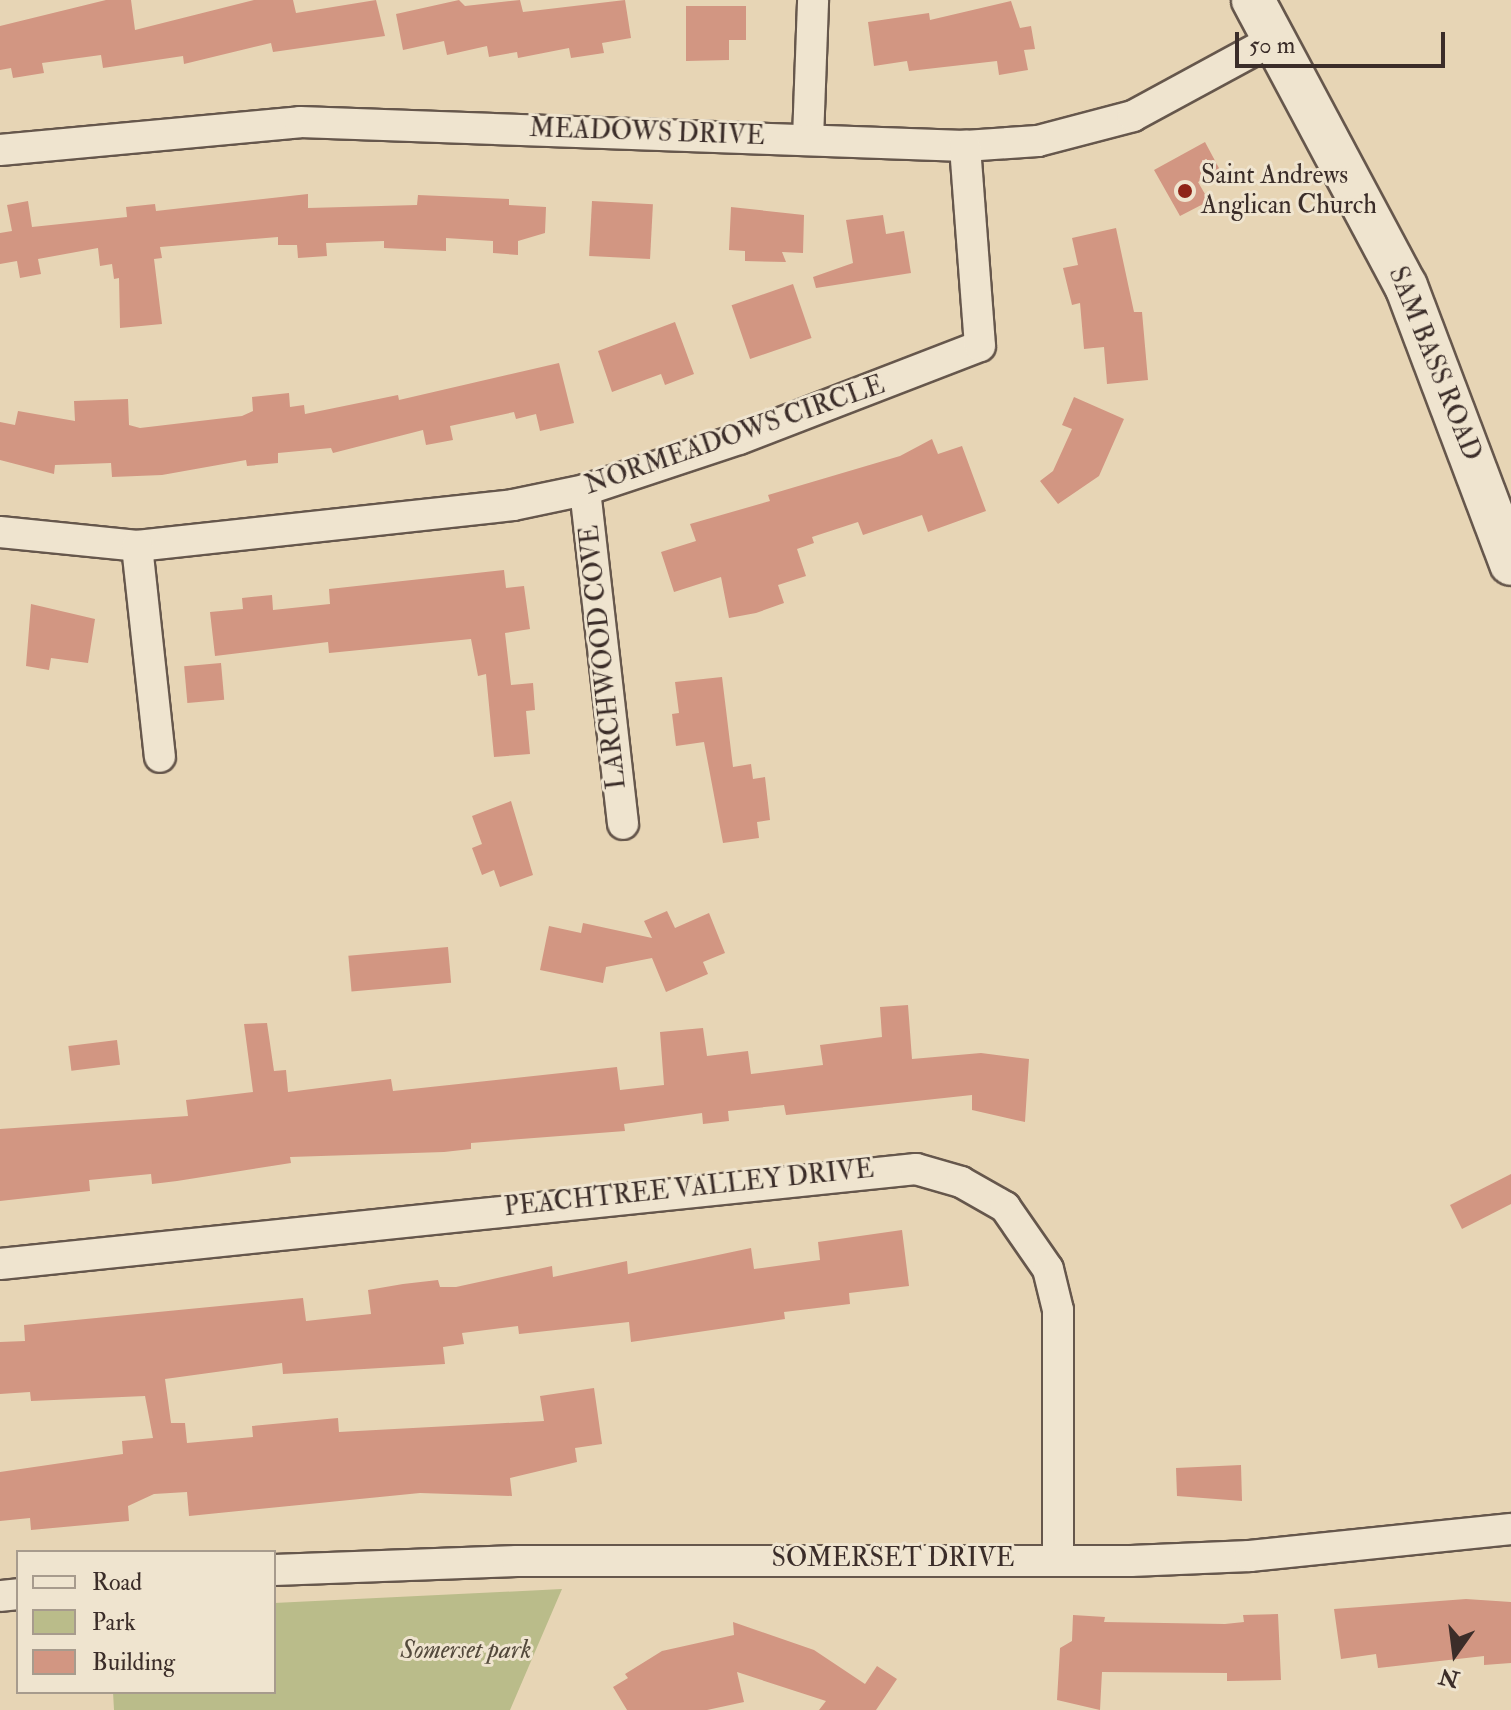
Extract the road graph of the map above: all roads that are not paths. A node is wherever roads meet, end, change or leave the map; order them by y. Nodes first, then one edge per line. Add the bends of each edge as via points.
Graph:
1 (813, 0) edge
2 (1253, 0) edge
3 (1273, 40) junction
4 (808, 139) junction
5 (965, 146) junction
6 (0, 150) edge
7 (585, 490) junction
8 (0, 532) edge
9 (137, 546) junction
10 (1511, 564) edge
11 (160, 757) dead end
12 (623, 824) dead end
13 (0, 1264) edge
14 (1511, 1529) edge
15 (1058, 1559) junction
16 (276, 1570) edge

1 - 4 street
2 - 3 main road, SAM BASS ROAD
3 - 5 street, MEADOWS DRIVE via 1133,116 1038,141
3 - 10 main road, SAM BASS ROAD via 1406,286
4 - 5 street, MEADOWS DRIVE
4 - 6 street, MEADOWS DRIVE via 300,122
5 - 7 street, NORMEADOWS CIRCLE via 980,346 739,439
7 - 9 street, NORMEADOWS CIRCLE via 440,514
7 - 12 street, LARCHWOOD COVE
8 - 9 street, NORMEADOWS CIRCLE
9 - 11 street
13 - 15 street, PEACHTREE VALLEY DRIVE via 916,1169 961,1182 1005,1207 1048,1269 1058,1310
14 - 15 street, SOMERSET DRIVE via 1250,1556
15 - 16 street, SOMERSET DRIVE via 392,1563

